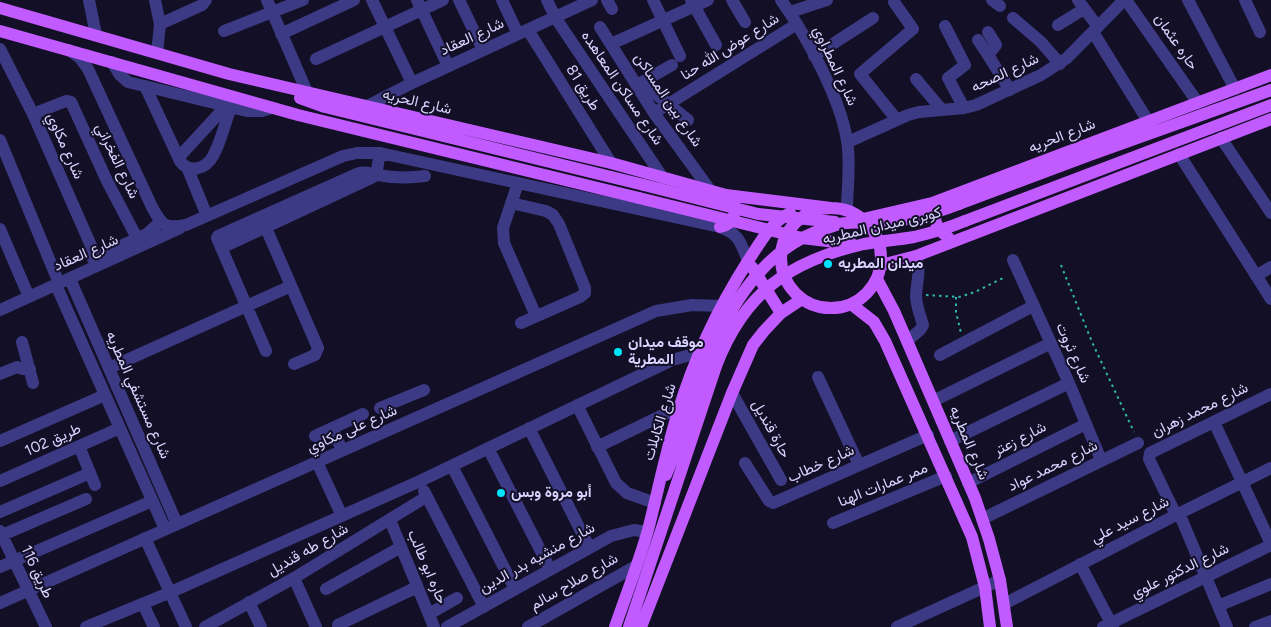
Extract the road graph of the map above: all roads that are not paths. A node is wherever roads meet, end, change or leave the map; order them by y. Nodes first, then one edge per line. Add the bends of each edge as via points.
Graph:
1 (89, 0) edge
2 (155, 0) edge
3 (206, 0) edge
4 (267, 0) edge
5 (303, 0) edge
6 (354, 0) edge
7 (372, 0) edge
8 (443, 0) edge
9 (459, 0) edge
10 (502, 0) edge
11 (547, 0) edge
12 (592, 0) edge
13 (653, 0) edge
14 (708, 0) edge
15 (732, 0) edge
16 (781, 0) edge
17 (828, 0) edge
18 (1125, 0) edge
19 (1188, 0) edge
20 (1245, 0) edge
21 (693, 3) edge
22 (893, 3) edge
23 (1081, 4) edge
24 (420, 5) edge
25 (0, 8) edge
26 (272, 12) junction
27 (790, 12) junction
28 (555, 17) junction
29 (873, 18) dead end
30 (1013, 18) dead end
31 (663, 21) junction
32 (745, 22) dead end
33 (160, 24) junction
34 (797, 24) junction
35 (1058, 25) dead end
36 (945, 26) dead end
37 (385, 27) junction
38 (600, 28) dead end
39 (224, 30) dead end
40 (1095, 30) junction
41 (0, 31) edge
42 (523, 32) junction
43 (988, 32) dead end
44 (1260, 32) dead end
45 (281, 34) junction
46 (96, 35) junction
47 (978, 40) dead end
48 (611, 44) junction
49 (716, 45) dead end
50 (0, 49) edge
51 (69, 50) junction
52 (482, 50) junction
53 (156, 53) junction
54 (988, 55) junction
55 (814, 56) junction
56 (316, 59) dead end
57 (112, 62) junction
58 (1060, 64) junction
59 (448, 66) junction
60 (229, 74) junction
61 (1271, 76) edge
62 (916, 79) dead end
63 (412, 83) junction
64 (145, 86) junction
65 (638, 86) junction
66 (1236, 89) junction
67 (1010, 90) junction
68 (1271, 90) edge
69 (307, 92) junction
70 (1198, 102) junction
71 (668, 104) junction
72 (1271, 105) edge
73 (367, 106) junction
74 (229, 107) junction
75 (272, 108) junction
76 (964, 108) junction
77 (942, 110) junction
78 (654, 113) junction
79 (33, 114) junction
80 (1271, 119) edge
81 (688, 120) dead end
82 (897, 120) junction
83 (1148, 121) junction
84 (1221, 138) junction
85 (0, 140) edge
86 (848, 142) junction
87 (380, 153) junction
88 (1179, 154) junction
89 (179, 157) junction
90 (395, 157) junction
91 (610, 163) junction
92 (187, 167) junction
93 (376, 175) junction
94 (389, 176) junction
95 (425, 176) dead end
96 (663, 178) junction
97 (518, 183) junction
98 (710, 190) junction
99 (726, 195) junction
100 (945, 198) junction
101 (511, 203) junction
102 (831, 208) junction
103 (812, 212) junction
104 (1271, 213) edge
105 (206, 216) junction
106 (846, 216) junction
107 (863, 219) junction
108 (160, 222) junction
109 (186, 226) junction
110 (720, 227) junction
111 (266, 228) junction
112 (0, 229) edge
113 (138, 238) junction
114 (959, 238) junction
115 (865, 244) junction
116 (221, 248) junction
117 (916, 256) junction
118 (96, 257) junction
119 (1013, 260) dead end
120 (748, 261) junction
121 (881, 265) junction
122 (1271, 268) edge
123 (1256, 276) junction
124 (70, 278) junction
125 (877, 279) junction
126 (56, 280) junction
127 (291, 286) junction
128 (26, 290) junction
129 (802, 299) junction
130 (1271, 299) edge
131 (0, 302) edge
132 (851, 304) junction
133 (246, 306) junction
134 (721, 306) junction
135 (1034, 306) junction
136 (0, 310) edge
137 (781, 313) junction
138 (536, 316) junction
139 (521, 323) dead end
140 (905, 337) junction
141 (885, 340) junction
142 (22, 342) dead end
143 (1051, 343) junction
144 (266, 351) dead end
145 (940, 355) dead end
146 (707, 362) junction
147 (294, 364) dead end
148 (109, 368) junction
149 (30, 369) junction
150 (0, 374) edge
151 (818, 377) dead end
152 (1069, 383) junction
153 (33, 384) dead end
154 (424, 390) dead end
155 (732, 393) junction
156 (1271, 394) edge
157 (105, 395) junction
158 (406, 397) junction
159 (933, 401) junction
160 (577, 405) junction
161 (380, 408) dead end
162 (678, 410) junction
163 (363, 414) dead end
164 (415, 418) junction
165 (1214, 422) junction
166 (1086, 424) junction
167 (120, 428) junction
168 (332, 428) junction
169 (529, 428) junction
170 (928, 435) junction
171 (2, 436) edge
172 (315, 436) dead end
173 (950, 441) junction
174 (1138, 443) road end
175 (79, 446) junction
176 (598, 446) junction
177 (488, 448) junction
178 (342, 450) junction
179 (1101, 460) junction
180 (317, 462) junction
181 (745, 463) dead end
182 (859, 465) junction
183 (452, 466) junction
184 (1271, 468) edge
185 (90, 473) junction
186 (946, 476) junction
187 (781, 480) dead end
188 (0, 481) edge
189 (420, 481) junction
190 (1242, 482) junction
191 (968, 483) junction
192 (96, 485) dead end
193 (656, 497) junction
194 (426, 498) junction
195 (86, 499) dead end
196 (152, 501) junction
197 (0, 512) edge
198 (1178, 514) junction
199 (342, 516) junction
200 (982, 519) junction
201 (390, 520) junction
202 (833, 523) dead end
203 (177, 524) junction
204 (165, 529) junction
205 (647, 532) junction
206 (1, 534) edge
207 (145, 538) junction
208 (1271, 544) edge
209 (401, 547) junction
210 (589, 547) junction
211 (14, 561) junction
212 (1080, 564) junction
213 (636, 566) junction
214 (0, 567) edge
215 (550, 569) junction
216 (1206, 576) junction
217 (294, 578) junction
218 (1000, 580) junction
219 (1271, 584) edge
220 (418, 587) junction
221 (984, 587) junction
222 (326, 589) dead end
223 (515, 589) junction
224 (27, 590) junction
225 (171, 592) junction
226 (457, 598) dead end
227 (249, 602) junction
228 (0, 603) edge
229 (143, 604) junction
230 (1004, 604) junction
231 (1218, 606) junction
232 (484, 607) junction
233 (111, 623) edge
234 (431, 623) edge
235 (338, 625) dead end
236 (1109, 626) edge
237 (46, 627) edge
238 (86, 627) edge
239 (154, 627) edge
240 (186, 627) edge
241 (205, 627) edge
242 (261, 627) edge
243 (316, 627) edge
244 (447, 627) edge
245 (528, 627) edge
246 (615, 627) edge
247 (630, 627) edge
248 (641, 627) edge
249 (897, 627) edge
250 (990, 627) edge
251 (1007, 627) edge
252 (1227, 627) edge

1 - 46 street
2 - 33 street
3 - 33 street
4 - 26 street
5 - 26 street
6 - 45 street
7 - 37 street
8 - 24 street
9 - 52 street
10 - 42 street, طريق 81
11 - 28 street, شارع مساكن المعاهده
12 - 28 street, شارع العقاد
13 - 31 street
14 - 21 street
15 - 32 street
16 - 27 street, شارع المطراوي
17 - 27 street
18 - 40 street, شارع الصحه
18 - 70 street, حاره عثمان
19 - 66 street
20 - 44 street
21 - 31 street
21 - 49 street
22 - 82 street via 913,29 860,74
23 - 35 street
23 - 40 street
24 - 37 street
24 - 59 street
25 - 46 main road, شارع الحريه
26 - 39 street
26 - 45 street
27 - 34 street, شارع المطراوي
28 - 42 street, شارع العقاد
28 - 96 street, شارع مساكن المعاهده
29 - 55 street
30 - 58 street
31 - 48 street
31 - 65 street via 676,60
33 - 53 street
34 - 55 street, شارع المطراوي
34 - 71 street, شارع عوض الله حنا
36 - 76 street via 966,65 948,78
37 - 56 street
37 - 63 street
38 - 48 street, شارع بين المساكن
40 - 58 street, شارع الصحه
40 - 83 street
41 - 51 main road
42 - 52 street, شارع العقاد
42 - 91 street, طريق 81
43 - 54 street via 996,45
45 - 69 street
46 - 53 main road, شارع الحريه
47 - 54 street
48 - 65 street, شارع بين المساكن
50 - 79 street, شارع مكاوي
51 - 57 main road
51 - 108 street via 88,69
52 - 59 street, شارع العقاد
53 - 60 main road, شارع الحريه
54 - 67 street
55 - 86 street, شارع المطراوي via 836,98
57 - 64 street via 128,82
57 - 75 main road
58 - 67 street, شارع الصحه
59 - 63 street, شارع العقاد
60 - 69 main road, شارع الحريه
60 - 106 main road, bridge via 325,107 758,214 815,221
61 - 66 main road, شارع الحريه
62 - 77 street
63 - 73 street, شارع العقاد
64 - 74 street
64 - 89 street
65 - 71 street via 652,91
65 - 78 street, شارع بين المساكن
66 - 70 main road, شارع الحريه
67 - 76 street, شارع الصحه
68 - 106 main road, كوبرى ميدان المطريه, bridge via 925,216 873,223
69 - 73 main road, شارع الحريه
70 - 83 main road, شارع الحريه
71 - 78 street, شارع عوض الله حنا
71 - 81 street
72 - 115 main road, كوبرى ميدان المطريه, bridge via 943,230
73 - 91 main road, شارع الحريه
74 - 75 street via 252,112
74 - 89 street
74 - 92 street via 212,158 198,168
75 - 115 main road, bridge via 802,238
76 - 77 street, شارع الصحه
77 - 82 street, شارع الصحه via 919,112
78 - 98 street, شارع بين المساكن
79 - 113 street, شارع الفخراني via 71,102 107,181
79 - 118 street, شارع مكاوي
80 - 84 main road
82 - 86 street, شارع الصحه
83 - 100 main road, شارع الحريه
84 - 88 main road
84 - 104 street
85 - 126 street, شارع مستشفي المطريه
86 - 106 street, شارع المطراوي
87 - 90 street
87 - 93 street
87 - 105 street, شارع العقاد via 357,153 336,158
88 - 114 main road
88 - 123 street
89 - 92 street
90 - 94 street
90 - 97 street
91 - 96 main road, شارع الحريه
92 - 105 street
93 - 94 street
93 - 111 street
93 - 116 street via 365,171 359,173 218,236
94 - 95 street
96 - 98 main road, شارع الحريه
97 - 101 street
97 - 110 street
98 - 99 main road, شارع الحريه
99 - 102 main road, شارع الحريه
99 - 110 main road via 735,205 735,214 731,222
100 - 107 main road, شارع الحريه
100 - 114 main road via 936,210 936,225 945,235
101 - 138 street via 503,228 504,243
101 - 138 street via 553,215 585,288 580,297
102 - 103 main road
102 - 106 main road
103 - 120 main road, شارع الكابلات via 796,212 778,221
103 - 129 main road via 793,226 781,256 786,280
105 - 109 street, شارع العقاد
106 - 107 main road
106 - 146 main road, كوبرى ميدان المطريه, bridge via 800,239 762,268 738,299 715,339
107 - 121 main road via 877,236
108 - 109 street via 173,228
108 - 113 street, شارع العقاد
109 - 124 street, شارع العقاد
110 - 120 street via 737,236
111 - 116 street
111 - 127 street
112 - 128 street
113 - 118 street, شارع العقاد
114 - 117 main road
115 - 146 main road, كوبرى ميدان المطريه, bridge via 825,254 775,281 747,309 724,344
116 - 133 street
117 - 121 main road
117 - 140 street via 919,272 917,306 924,325
118 - 126 street, شارع العقاد
119 - 135 street, شارع ثروت
120 - 134 main road, شارع الكابلات
120 - 137 main road
121 - 125 main road
122 - 123 street
123 - 130 street
124 - 126 street, شارع العقاد
124 - 148 street, شارع مستشفي المطريه
125 - 132 main road via 866,294
125 - 140 main road, شارع المطريه
126 - 128 street, شارع العقاد
126 - 136 street, شارع العقاد
126 - 157 street, شارع مستشفي المطريه
127 - 133 street
127 - 147 street via 318,348 315,355
128 - 131 street, شارع العقاد
129 - 132 main road via 826,308
129 - 137 main road
132 - 141 main road via 874,322
133 - 144 street
133 - 148 street
134 - 146 main road, شارع الكابلات
134 - 164 street, شارع على مكاوي via 692,305 656,311
135 - 143 street, شارع ثروت
135 - 145 street
137 - 155 main road via 753,346
138 - 139 street
140 - 141 main road via 896,331
140 - 159 main road, شارع المطريه
141 - 170 main road
142 - 149 street
143 - 152 street, شارع ثروت
143 - 159 street
146 - 160 street via 690,356 672,360
146 - 162 main road, شارع الكابلات
146 - 193 main road, كوبرى ميدان المطريه
146 - 247 main road, كوبرى ميدان المطريه
148 - 203 street, شارع مستشفي المطريه
149 - 150 street via 18,367
149 - 153 street
151 - 182 street
152 - 166 street, شارع ثروت
152 - 173 street
154 - 158 street
155 - 187 street, حارة قنديل
155 - 248 main road
156 - 165 street, شارع محمد زهران
157 - 167 street, شارع مستشفي المطريه
157 - 171 street
158 - 161 street
158 - 164 street
159 - 173 main road, شارع المطريه
160 - 169 street
160 - 176 street
162 - 176 street
162 - 193 main road, شارع الكابلات
163 - 168 street
164 - 178 street, شارع على مكاوي
165 - 190 street
165 - 198 street, شارع محمد زهران via 1153,451 1149,456
166 - 179 street, شارع ثروت
166 - 191 street, شارع زعتر
167 - 175 street, طريق 102
167 - 196 street, شارع مستشفي المطريه
168 - 172 street
168 - 178 street
169 - 177 street
169 - 210 street
170 - 182 street, شارع خطاب
170 - 186 main road
173 - 191 main road, شارع المطريه
174 - 179 street, شارع محمد عواد
175 - 185 street
175 - 188 street, طريق 102
176 - 193 street via 622,490 632,496
177 - 183 street
177 - 215 street
178 - 180 street, شارع على مكاوي
179 - 200 street, شارع محمد عواد
180 - 199 street
180 - 203 street, شارع على مكاوي
181 - 182 street, شارع خطاب via 773,503
183 - 189 street
183 - 223 street
184 - 190 street, شارع سيد علي
185 - 192 street
185 - 197 street
186 - 202 street, ممر عمارات الهنا
186 - 221 main road via 972,537
189 - 194 street
189 - 199 street
190 - 198 street, شارع سيد علي
190 - 208 street
191 - 200 main road, شارع المطريه
193 - 205 main road, شارع الكابلات
194 - 201 street, شارع طه قنديل
194 - 232 street
195 - 206 street
196 - 204 street, شارع مستشفي المطريه
196 - 211 street
198 - 212 street, شارع سيد علي
198 - 216 street
199 - 225 street
200 - 218 main road, شارع المطريه
201 - 209 street, حاره ابو طالب
201 - 217 street, شارع طه قنديل
203 - 204 street, شارع على مكاوي
204 - 207 street, شارع على مكاوي
205 - 210 street, شارع منشيه بدر الدين via 624,531
205 - 213 main road, شارع الكابلات
206 - 211 street, طريق 116
207 - 224 street, شارع على مكاوي
207 - 225 street
208 - 216 street, شارع الدكتور علوي
209 - 220 street, حاره ابو طالب
209 - 222 street
210 - 215 street, شارع منشيه بدر الدين
211 - 214 street
211 - 224 street, طريق 116
212 - 230 street, شارع سيد علي
212 - 236 street
213 - 245 street, شارع صلاح سالم
213 - 246 main road, شارع الكابلات
215 - 223 street, شارع منشيه بدر الدين
216 - 231 street
216 - 236 street, شارع الدكتور علوي
217 - 227 street, شارع طه قنديل
217 - 243 street
218 - 221 street
218 - 230 main road, شارع المطريه
219 - 231 street
220 - 234 street, حاره ابو طالب
220 - 235 street
221 - 249 street
221 - 250 main road
223 - 232 street, شارع منشيه بدر الدين
224 - 228 street, شارع على مكاوي
224 - 237 street, طريق 116
225 - 229 street
225 - 240 street
226 - 234 street
227 - 241 street, شارع طه قنديل
227 - 242 street
229 - 233 street
229 - 239 street
230 - 251 main road, شارع المطريه
231 - 252 street
232 - 244 street, شارع منشيه بدر الدين
233 - 238 street

